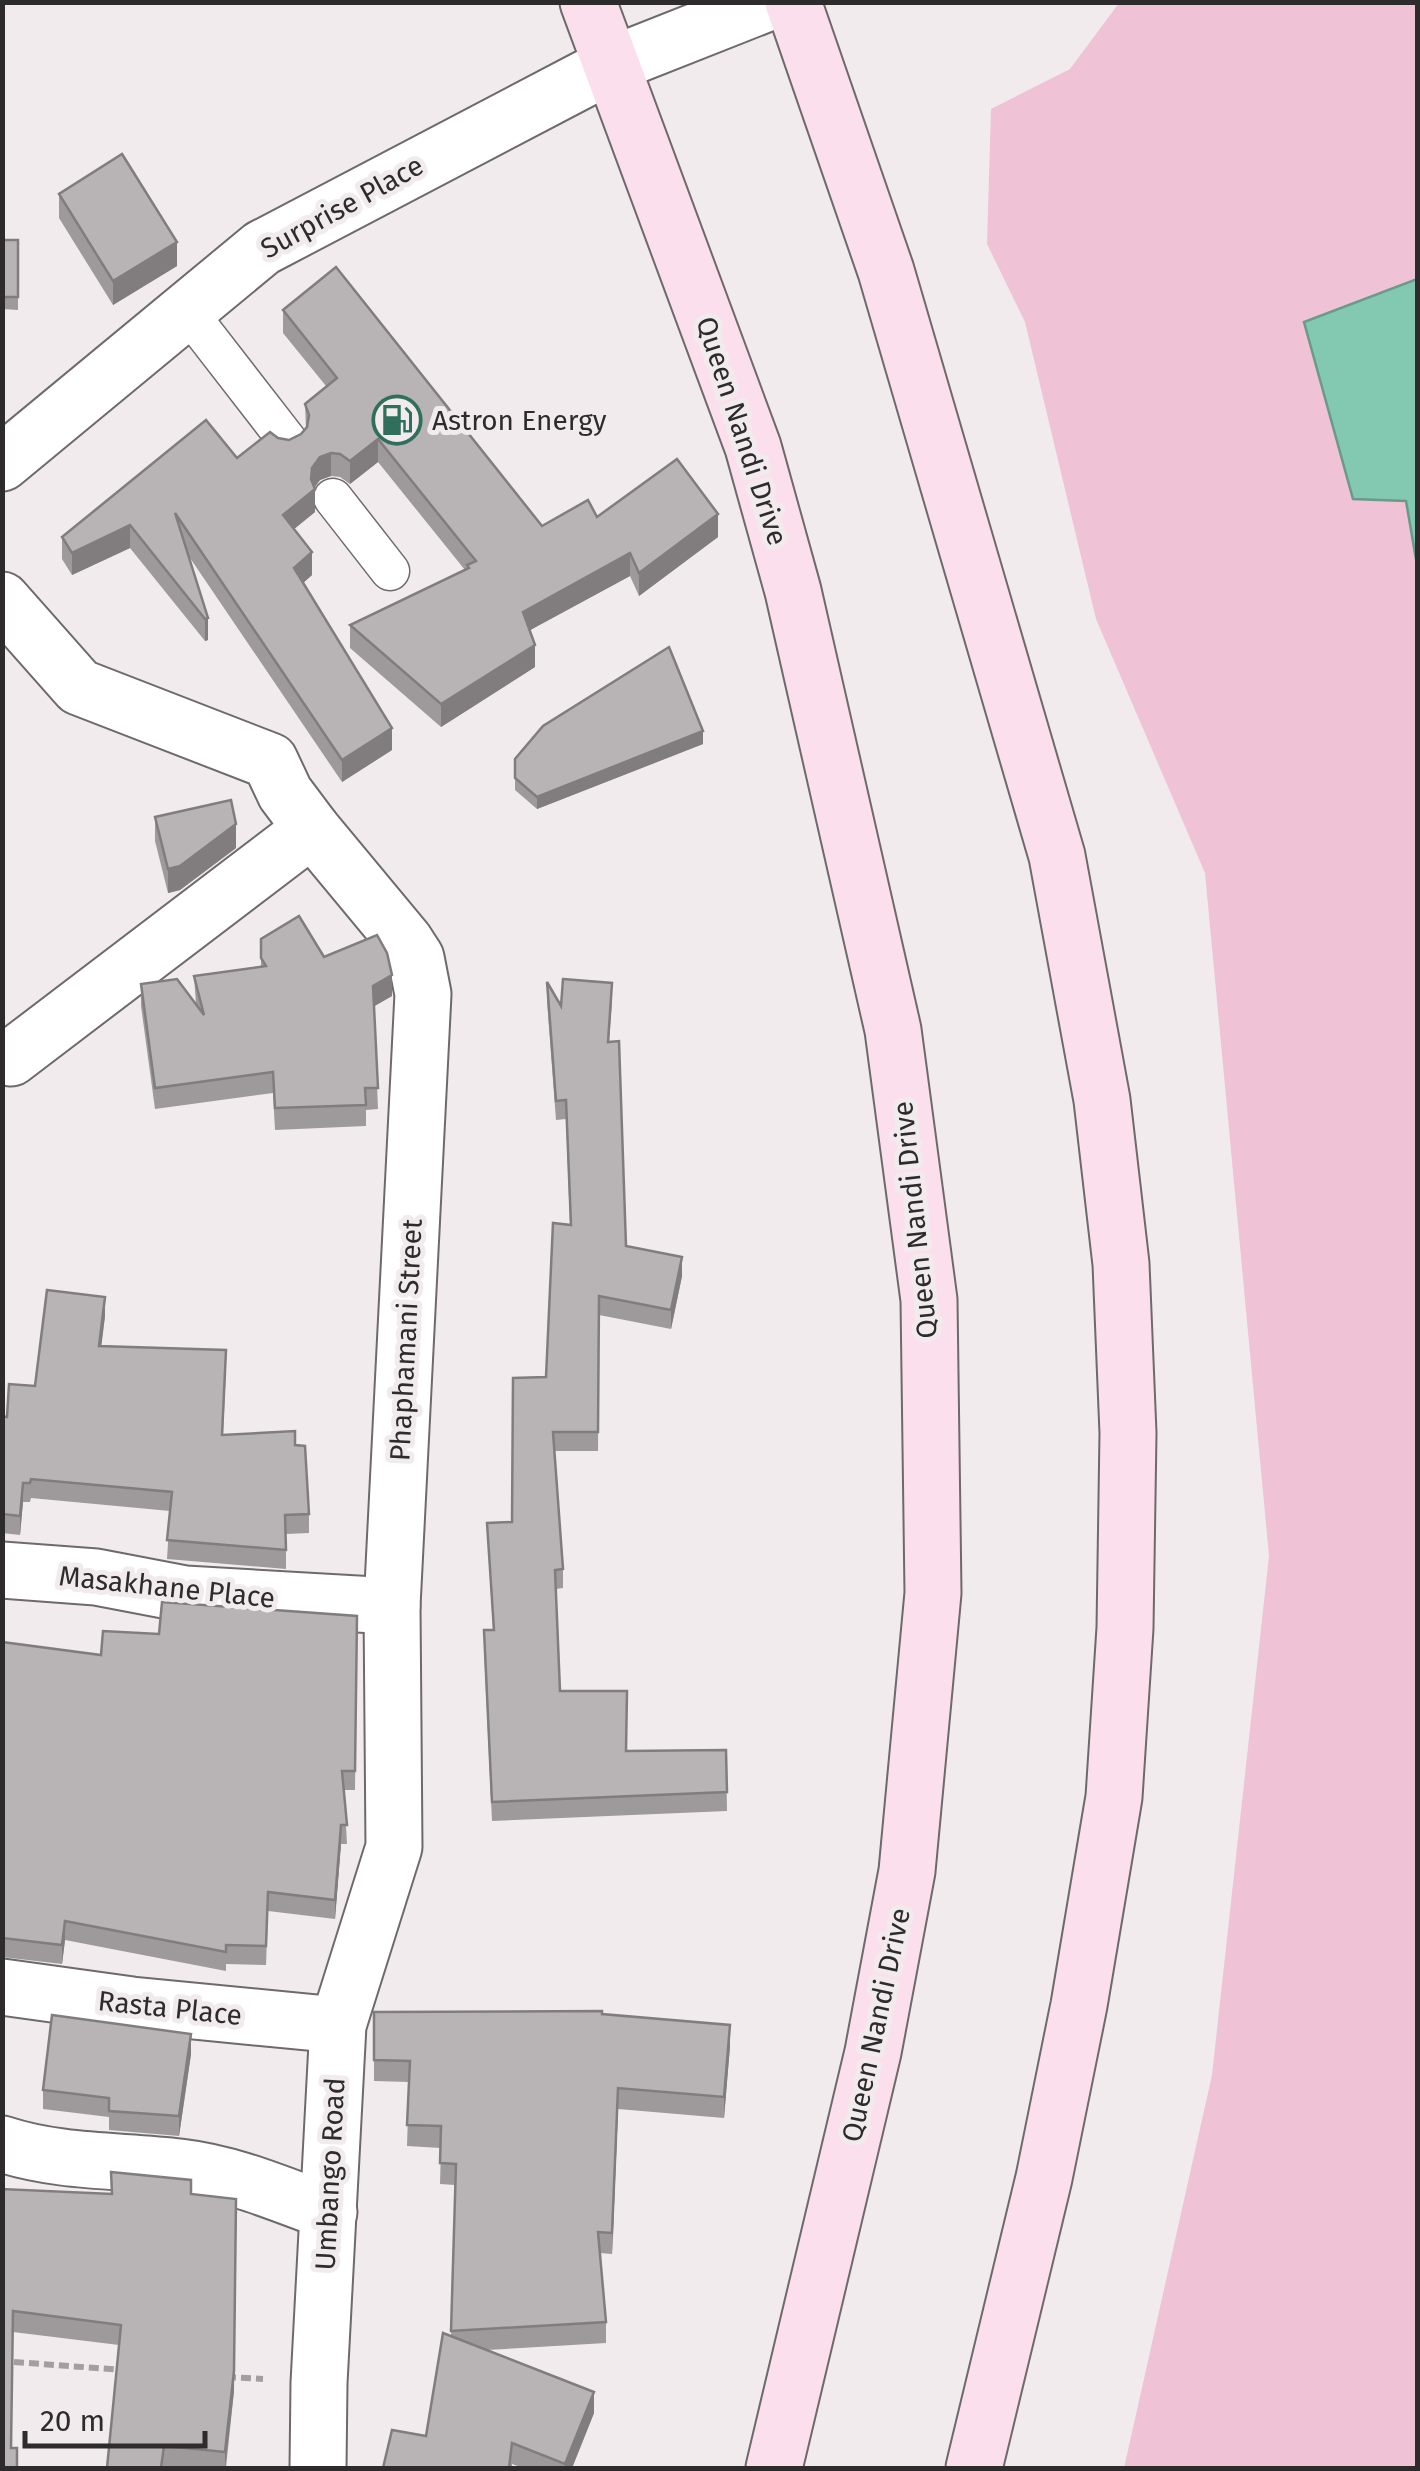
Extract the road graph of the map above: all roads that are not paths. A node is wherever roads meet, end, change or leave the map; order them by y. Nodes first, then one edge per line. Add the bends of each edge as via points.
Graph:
1 (588, 2) edge
2 (770, 2) edge
3 (793, 2) edge
4 (613, 64) junction
5 (187, 311) junction
6 (287, 440) edge
7 (2, 463) edge
8 (333, 498) dead end
9 (390, 571) dead end
10 (2, 600) edge
11 (312, 829) junction
12 (11, 1058) dead end
13 (2, 1570) edge
14 (392, 1606) junction
15 (383, 1887) joint
16 (2, 1987) edge
17 (338, 2024) junction
18 (2, 2144) edge
19 (328, 2212) junction
20 (318, 2468) edge
21 (774, 2468) edge
22 (974, 2468) edge

1 - 4 main road, Queen Nandi Drive
2 - 4 street, Surprise Place
3 - 22 main road via 886,271 1057,856 1102,1100 1121,1264 1128,1434 1114,1797 1044,2178
4 - 5 street, Surprise Place via 262,248
4 - 21 main road, Queen Nandi Drive via 753,447 792,591 893,1030 929,1300 933,1593 907,1872 873,2052
5 - 6 lane
5 - 7 street, Surprise Place
8 - 9 lane
10 - 11 street, Phaphamani Street via 79,687 270,761
11 - 12 street
11 - 14 street, Phaphamani Street via 406,941 423,994
13 - 14 street, Masakhane Place via 96,1577 185,1594
14 - 15 street, Phaphamani Street via 394,1847
15 - 17 street, Umbango Road
16 - 17 street, Rasta Place
17 - 19 street, Umbango Road
18 - 19 street via 52,2157 183,2167 247,2181
19 - 20 street, Umbango Road

